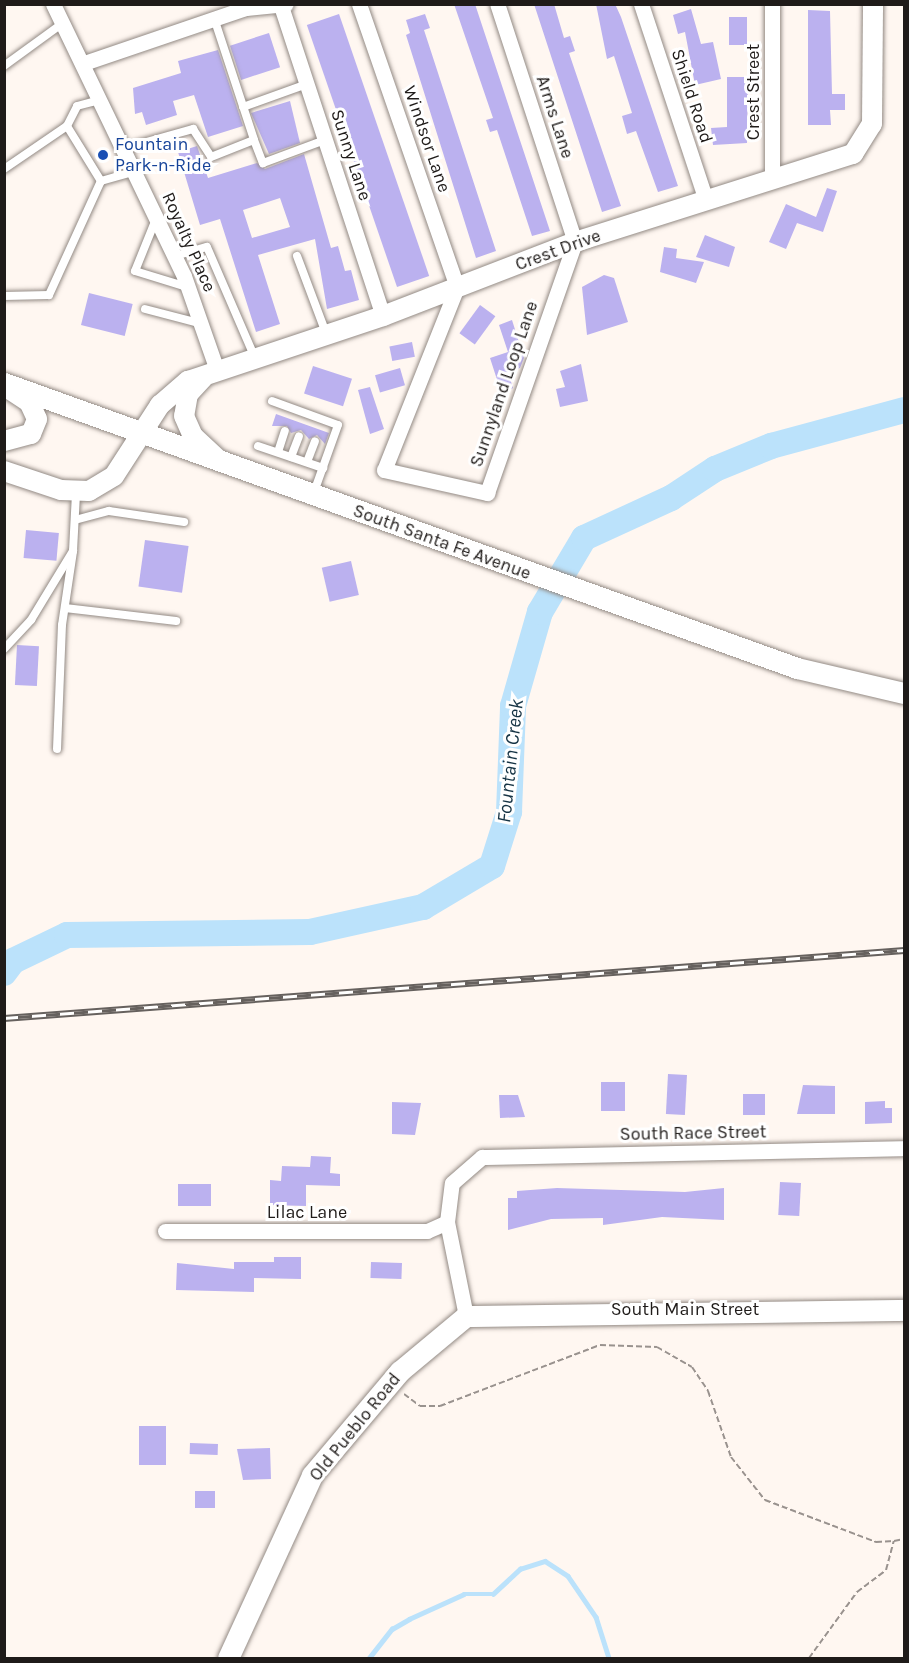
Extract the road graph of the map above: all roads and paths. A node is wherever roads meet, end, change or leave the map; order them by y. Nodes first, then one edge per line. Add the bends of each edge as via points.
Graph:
1 (53, 4) edge
2 (359, 4) edge
3 (497, 4) edge
4 (641, 4) edge
5 (772, 4) edge
6 (873, 4) edge
7 (284, 5) edge
8 (214, 18) junction
9 (63, 23) junction
10 (84, 63) junction
11 (4, 66) edge
12 (307, 84) junction
13 (102, 99) junction
14 (243, 107) junction
15 (68, 126) junction
16 (254, 140) junction
17 (326, 140) junction
18 (125, 148) junction
19 (4, 169) edge
20 (136, 171) junction
21 (772, 180) junction
22 (102, 182) junction
23 (706, 200) junction
24 (157, 217) junction
25 (575, 242) junction
26 (175, 256) junction
27 (297, 256) dead end
28 (189, 287) junction
29 (457, 287) junction
30 (4, 296) edge
31 (145, 309) dead end
32 (383, 316) junction
33 (204, 324) junction
34 (327, 335) junction
35 (256, 359) junction
36 (217, 370) junction
37 (4, 384) edge
38 (272, 402) dead end
39 (294, 409) junction
40 (307, 414) junction
41 (290, 419) dead end
42 (322, 419) junction
43 (304, 424) dead end
44 (318, 429) dead end
45 (285, 431) dead end
46 (140, 435) junction
47 (299, 436) dead end
48 (4, 441) edge
49 (315, 441) dead end
50 (258, 446) dead end
51 (278, 452) junction
52 (291, 457) junction
53 (307, 462) junction
54 (224, 464) junction
55 (323, 468) junction
56 (4, 471) edge
57 (76, 493) junction
58 (314, 494) junction
59 (75, 520) junction
60 (184, 522) dead end
61 (73, 551) junction
62 (65, 608) junction
63 (176, 621) dead end
64 (4, 649) edge
65 (904, 693) edge
66 (57, 749) dead end
67 (904, 1148) edge
68 (447, 1222) junction
69 (165, 1232) dead end
70 (904, 1310) edge
71 (466, 1316) junction
72 (390, 1382) junction
73 (904, 1539) edge
74 (894, 1541) junction
75 (228, 1659) edge
76 (809, 1659) edge

1 - 9 street, Royalty Place
2 - 29 street, Windsor Lane
3 - 25 street, Arms Lane
4 - 23 street, Shield Road
5 - 21 street, Crest Street
6 - 21 street, Crest Drive via 874,103 866,141 853,154
7 - 8 street
7 - 12 street, Sunny Lane
8 - 10 street
8 - 14 lane
9 - 10 street, Royalty Place
9 - 11 lane
10 - 13 street, Royalty Place
12 - 14 lane
12 - 17 street, Sunny Lane
13 - 15 lane via 77,106
13 - 18 street, Royalty Place
14 - 16 lane
15 - 19 lane
15 - 22 lane
16 - 17 lane via 263,163
16 - 18 lane via 211,157 193,129
17 - 32 street, Sunny Lane
18 - 20 street, Royalty Place
20 - 22 lane
20 - 24 street, Royalty Place
21 - 23 street, Crest Drive
22 - 30 lane via 49,295
23 - 25 street, Crest Drive
24 - 26 street, Royalty Place
24 - 28 lane via 135,271
25 - 29 street, Crest Drive
25 - 29 street, Sunnyland Loop Lane via 487,493 384,470
26 - 28 street, Royalty Place
26 - 35 lane via 207,247
27 - 34 lane
28 - 33 street, Royalty Place
29 - 32 street, Crest Drive
31 - 33 lane
32 - 34 street, Crest Drive
33 - 36 street, Royalty Place
34 - 35 street, Crest Drive
35 - 36 street, Crest Drive
36 - 46 street, Crest Drive via 170,392
36 - 54 street via 195,384 184,416 194,436
37 - 46 main road, South Santa Fe Avenue
37 - 48 street via 29,402 37,419 31,434
38 - 39 lane
39 - 40 lane
39 - 41 lane
40 - 42 lane
40 - 43 lane
42 - 44 lane
42 - 55 lane via 338,425
45 - 51 lane
46 - 54 main road, South Santa Fe Avenue
46 - 57 street via 114,476
47 - 52 lane
49 - 53 lane
50 - 51 lane
51 - 52 lane
52 - 53 lane
53 - 55 lane
54 - 58 main road, South Santa Fe Avenue
55 - 58 lane
56 - 57 street
57 - 59 lane
58 - 65 main road, South Santa Fe Avenue via 797,668
59 - 60 lane via 109,511
59 - 61 lane
61 - 62 lane
61 - 64 lane via 31,620
62 - 63 lane
62 - 66 lane
67 - 68 street, South Race Street via 482,1157 452,1183
68 - 69 street, Lilac Lane via 427,1231
68 - 71 street
70 - 71 main road, South Main Street
71 - 72 main road, Old Pueblo Road
72 - 74 path via 420,1406 440,1406 600,1346 657,1347 692,1367 708,1391 731,1457 765,1500 876,1542
72 - 75 main road, Old Pueblo Road via 312,1475
73 - 74 path
74 - 76 path via 886,1570 857,1592

